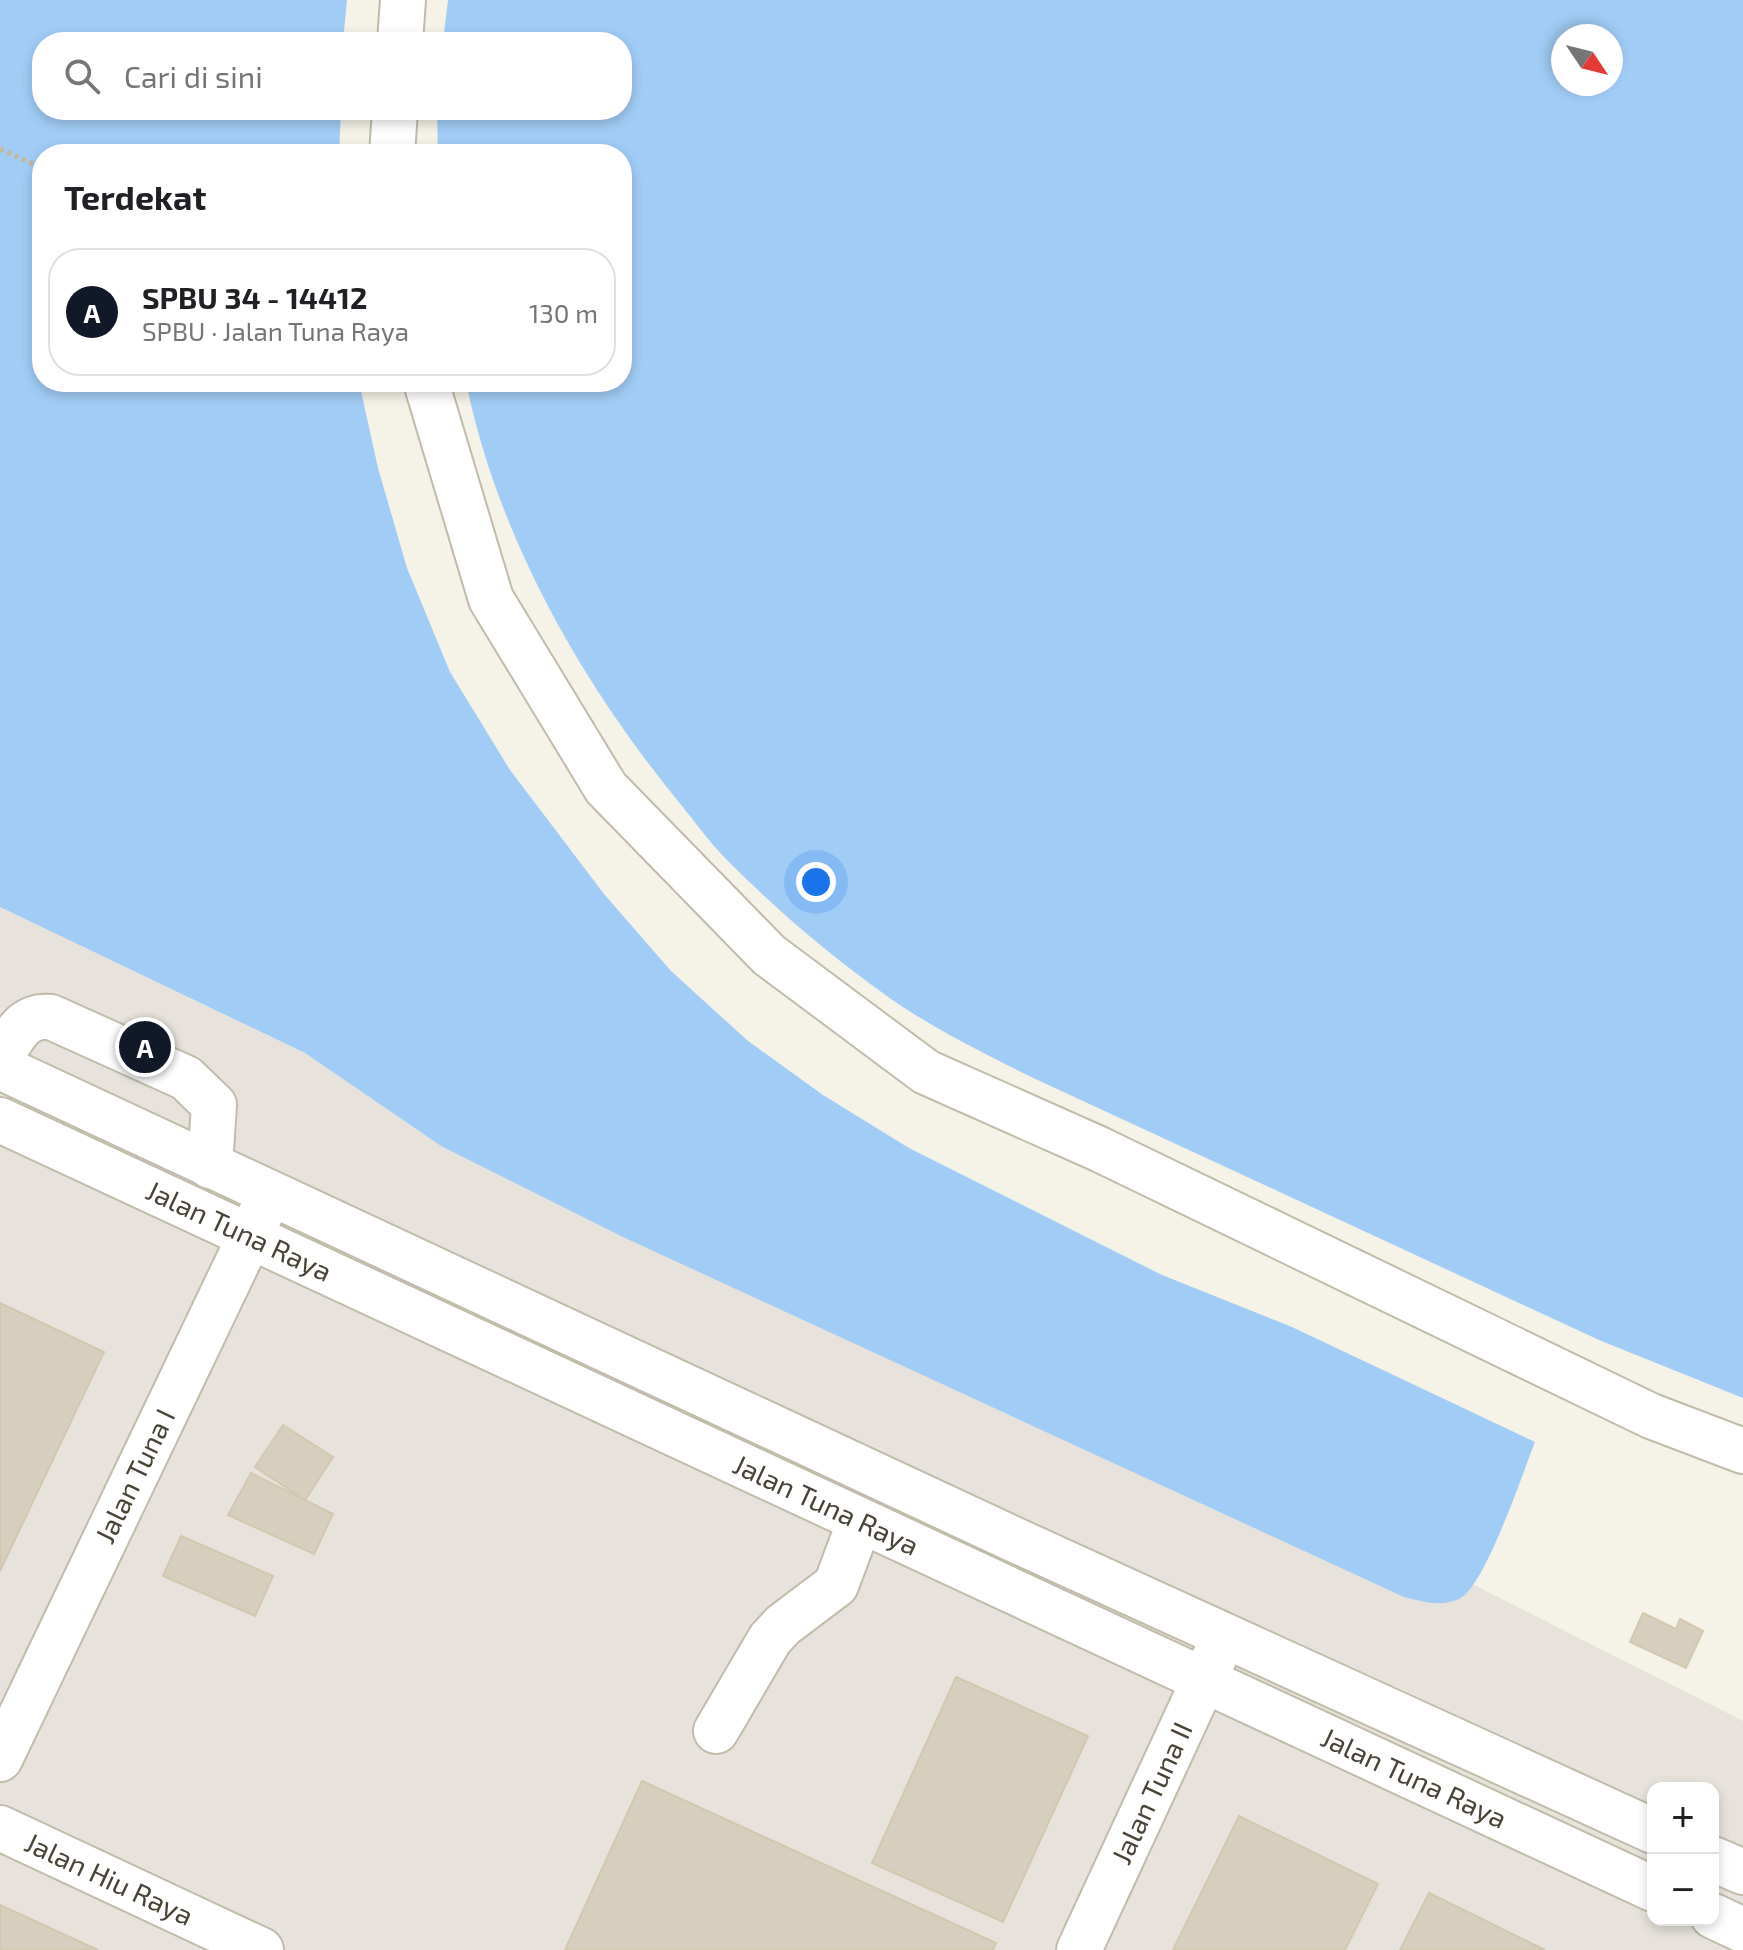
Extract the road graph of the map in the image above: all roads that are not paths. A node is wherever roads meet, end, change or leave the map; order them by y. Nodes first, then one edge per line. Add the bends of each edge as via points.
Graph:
1 (403, 0) edge
2 (401, 32) edge
3 (394, 120) edge
4 (393, 144) edge
5 (429, 392) edge
6 (0, 1058) edge
7 (0, 1067) edge
8 (0, 1120) edge
9 (210, 1166) junction
10 (271, 1193) junction
11 (250, 1236) junction
12 (688, 1388) junction
13 (668, 1431) junction
14 (1743, 1451) edge
15 (860, 1521) junction
16 (1224, 1636) junction
17 (1204, 1679) junction
18 (716, 1731) dead end
19 (0, 1759) edge
20 (1634, 1823) edge
21 (0, 1828) edge
22 (1595, 1862) junction
23 (1719, 1862) edge
24 (1743, 1872) edge
25 (1647, 1886) edge
26 (1719, 1919) edge
27 (1743, 1930) edge
28 (261, 1950) edge
29 (1079, 1950) edge

1 - 2 street
3 - 4 street
5 - 14 street via 491,599 606,788 769,955 926,1072 1099,1149 1651,1416
6 - 9 street via 21,1024 51,1017 186,1078 214,1105
7 - 9 street, Jalan Tuna Raya
8 - 11 street, Jalan Tuna Raya
9 - 10 street, Jalan Tuna Raya
10 - 11 street, Jalan Tuna I
10 - 12 street, Jalan Tuna Raya
11 - 13 street, Jalan Tuna Raya
11 - 19 street, Jalan Tuna I
12 - 13 street
12 - 16 street, Jalan Tuna Raya
13 - 15 street, Jalan Tuna Raya
15 - 17 street, Jalan Tuna Raya
15 - 18 street via 836,1585 770,1639
16 - 17 street, Jalan Tuna II
16 - 20 street, Jalan Tuna Raya
17 - 22 street, Jalan Tuna Raya
17 - 29 street, Jalan Tuna II
20 - 22 street
21 - 28 street, Jalan Hiu Raya
22 - 25 street, Jalan Tuna Raya
23 - 24 street
26 - 27 street

